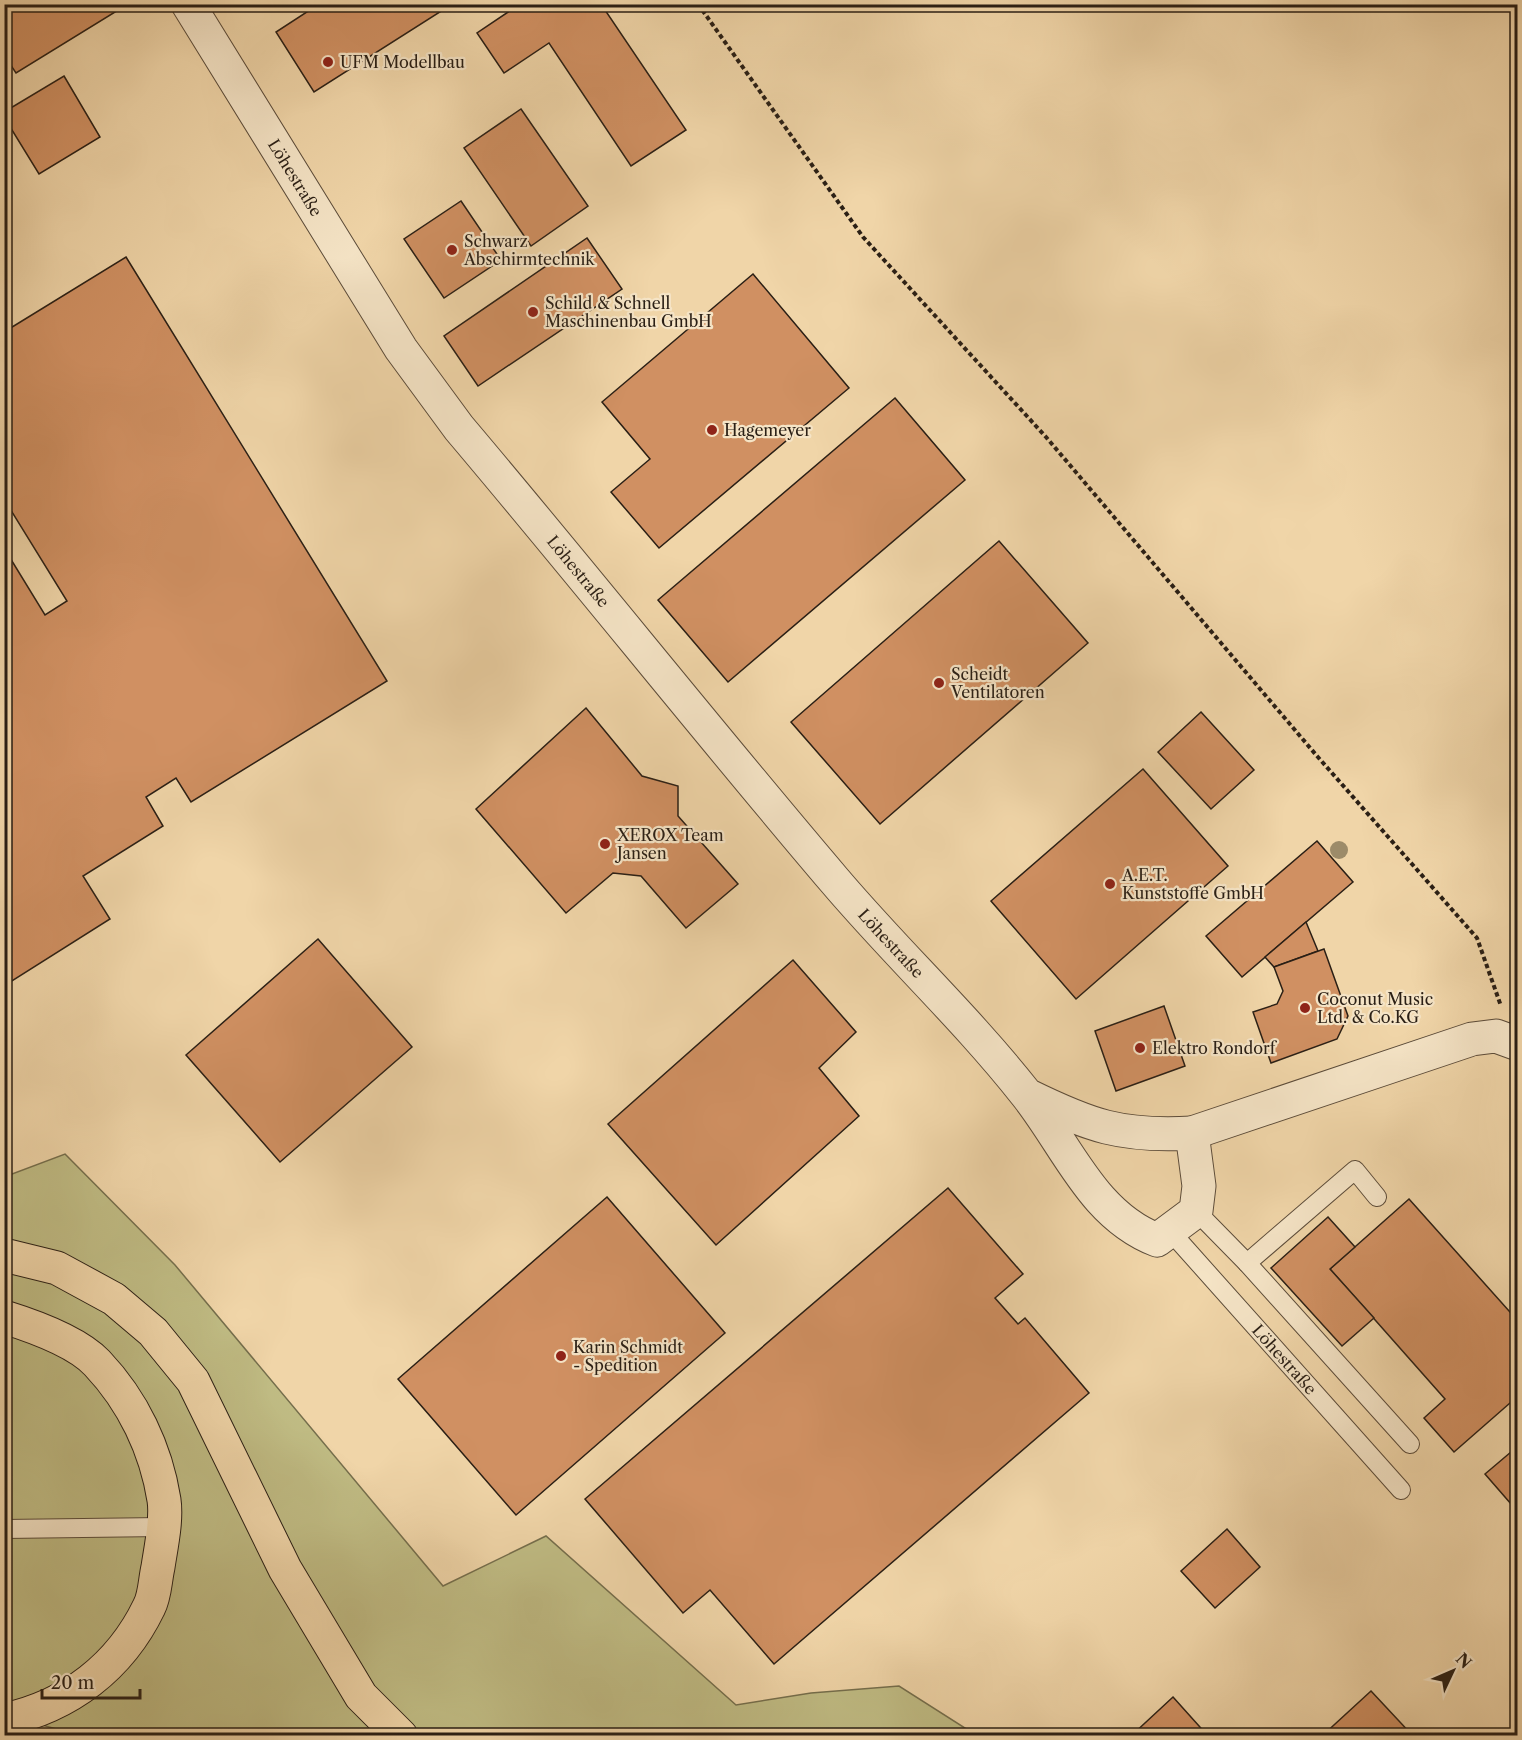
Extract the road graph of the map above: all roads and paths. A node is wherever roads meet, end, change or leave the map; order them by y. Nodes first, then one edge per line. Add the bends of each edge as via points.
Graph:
1 (188, 4) edge
2 (698, 4) edge
3 (1507, 1040) edge
4 (1027, 1095) junction
5 (1192, 1134) junction
6 (1377, 1197) dead end
7 (1196, 1211) junction
8 (1170, 1231) junction
9 (4, 1255) edge
10 (1247, 1263) junction
11 (4, 1317) edge
12 (1410, 1444) dead end
13 (1401, 1490) dead end
14 (162, 1527) junction
15 (4, 1528) edge
16 (4, 1720) edge
17 (401, 1736) edge

1 - 4 street, Löhestraße via 400,349 459,428 836,882
2 - 3 path via 863,237 1046,437 1477,938 1501,1004
3 - 5 street, Löhestraße via 1472,1039
4 - 5 street, Löhestraße via 1079,1121 1121,1132
4 - 8 street, Löhestraße via 1058,1143 1120,1221 1157,1240
5 - 7 street via 1199,1186
6 - 10 lane via 1354,1170
7 - 8 street, Löhestraße
7 - 10 lane
8 - 13 lane, Löhestraße
9 - 17 highway via 57,1268 114,1299 153,1332 193,1381 285,1569 361,1696
10 - 12 lane
11 - 14 highway via 45,1330 96,1361 132,1406 155,1463 164,1502
14 - 15 lane
14 - 16 highway via 151,1605 129,1642 79,1692 30,1714

